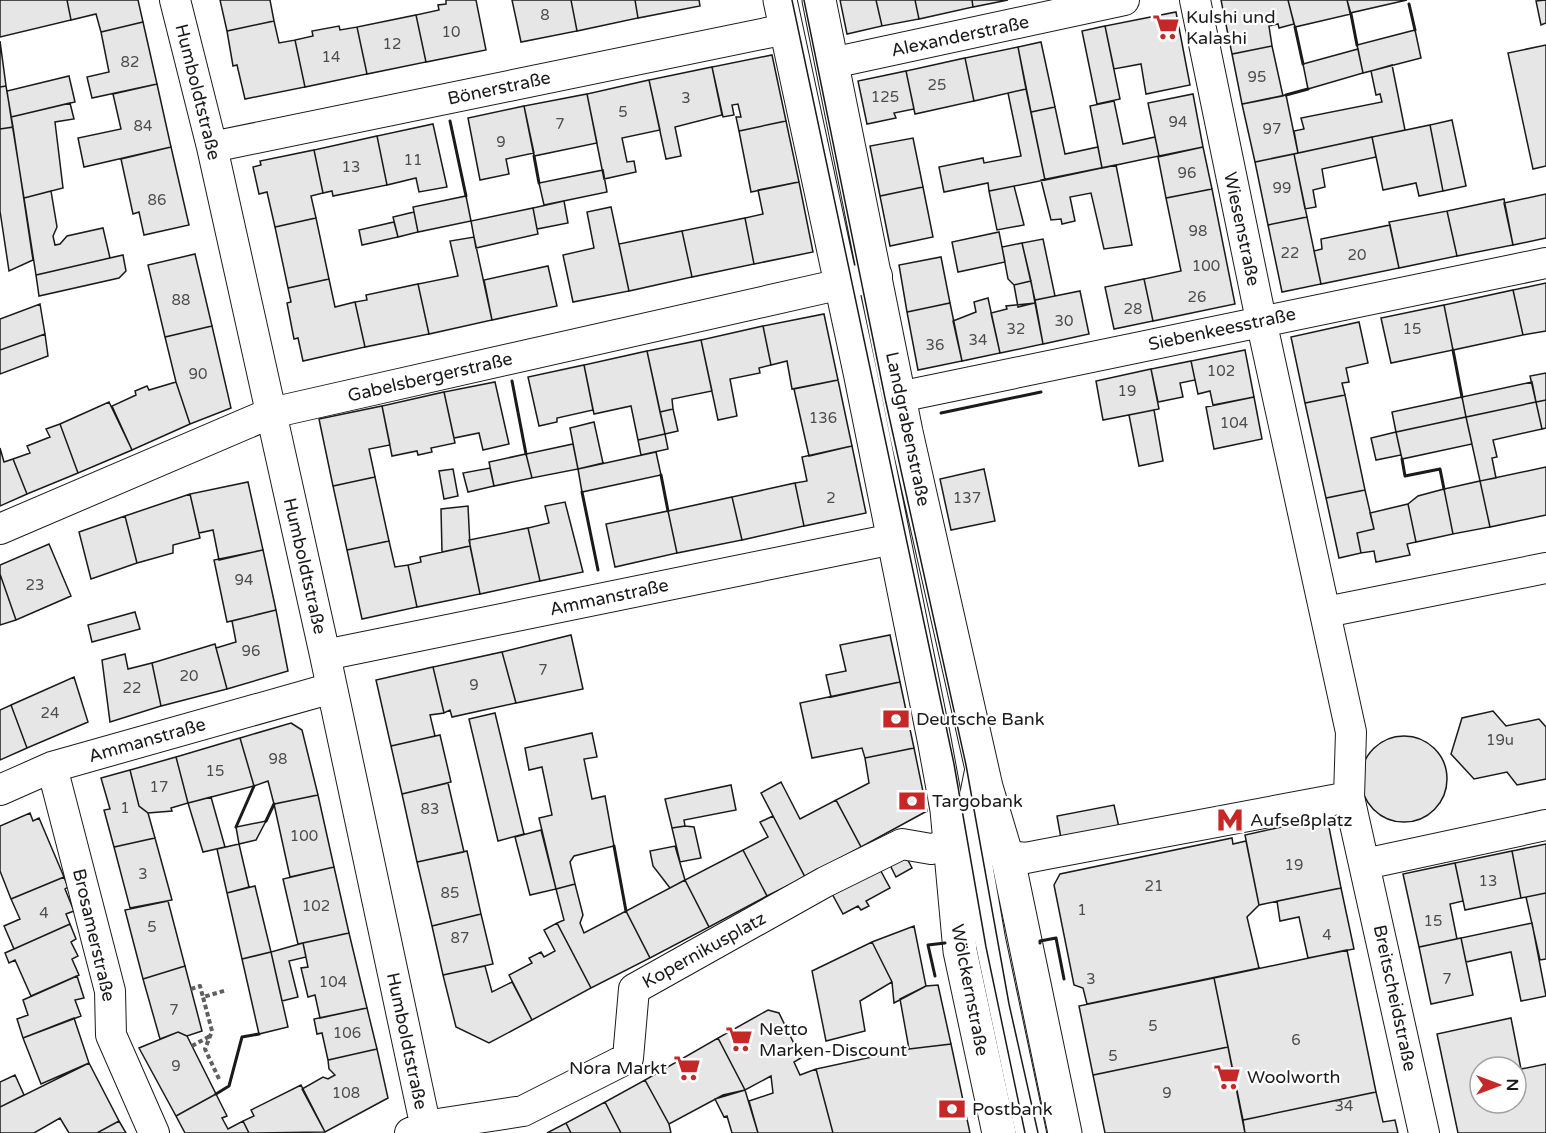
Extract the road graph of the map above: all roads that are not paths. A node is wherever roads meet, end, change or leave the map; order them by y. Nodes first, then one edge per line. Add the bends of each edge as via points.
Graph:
1 (175, 0) edge
2 (819, 0) edge
3 (1124, 0) edge
4 (1195, 0) edge
5 (783, 14) edge
6 (832, 63) junction
7 (212, 147) junction
8 (1546, 263) edge
9 (877, 276) junction
10 (841, 285) junction
11 (1261, 320) junction
12 (899, 397) junction
13 (271, 413) junction
14 (0, 529) edge
15 (877, 542) junction
16 (1546, 568) edge
17 (1326, 612) junction
18 (325, 655) junction
19 (332, 688) junction
20 (52, 766) junction
21 (981, 766) junction
22 (0, 790) edge
23 (1349, 797) junction
24 (1546, 825) edge
25 (963, 846) junction
26 (1007, 855) junction
27 (1365, 864) junction
28 (421, 1131) edge
29 (154, 1133) edge
30 (999, 1133) edge
31 (1031, 1133) edge
32 (1065, 1133) edge
33 (1424, 1133) edge

1 - 7 street, Humboldtstraße
2 - 6 main road, Landgrabenstraße
3 - 6 street, Alexanderstraße
4 - 11 street, Wiesenstraße
5 - 7 street, Bönerstraße
5 - 10 main road, Landgrabenstraße
6 - 9 main road, Landgrabenstraße
7 - 13 street, Humboldtstraße
8 - 11 street, Siebenkeesstraße
9 - 10 street, Gabelsbergerstraße
9 - 12 main road, Landgrabenstraße
10 - 13 street, Gabelsbergerstraße
10 - 15 main road, Landgrabenstraße
11 - 12 street, Siebenkeesstraße
11 - 17 street, Wiesenstraße
12 - 21 main road, Landgrabenstraße
13 - 14 street, Gabelsbergerstraße
13 - 18 street, Humboldtstraße
15 - 18 street, Ammanstraße
15 - 25 main road, Landgrabenstraße via 947,810
16 - 17 street
17 - 23 street via 1351,732
18 - 19 street, Humboldtstraße
19 - 20 street, Ammanstraße
19 - 28 street, Humboldtstraße
20 - 22 street, Ammanstraße
20 - 29 street, Brosamerstraße via 110,991 111,1035
21 - 25 street via 972,834
21 - 26 main road, Landgrabenstraße
23 - 26 street via 1026,858
23 - 27 street
24 - 27 street
25 - 28 street, Kopernikusplatz via 931,849 902,844 825,882 634,989 628,1058 524,1112
25 - 30 main road, Wölckernstraße via 960,951
25 - 31 street via 990,939
26 - 32 main road
27 - 33 street, Breitscheidstraße

